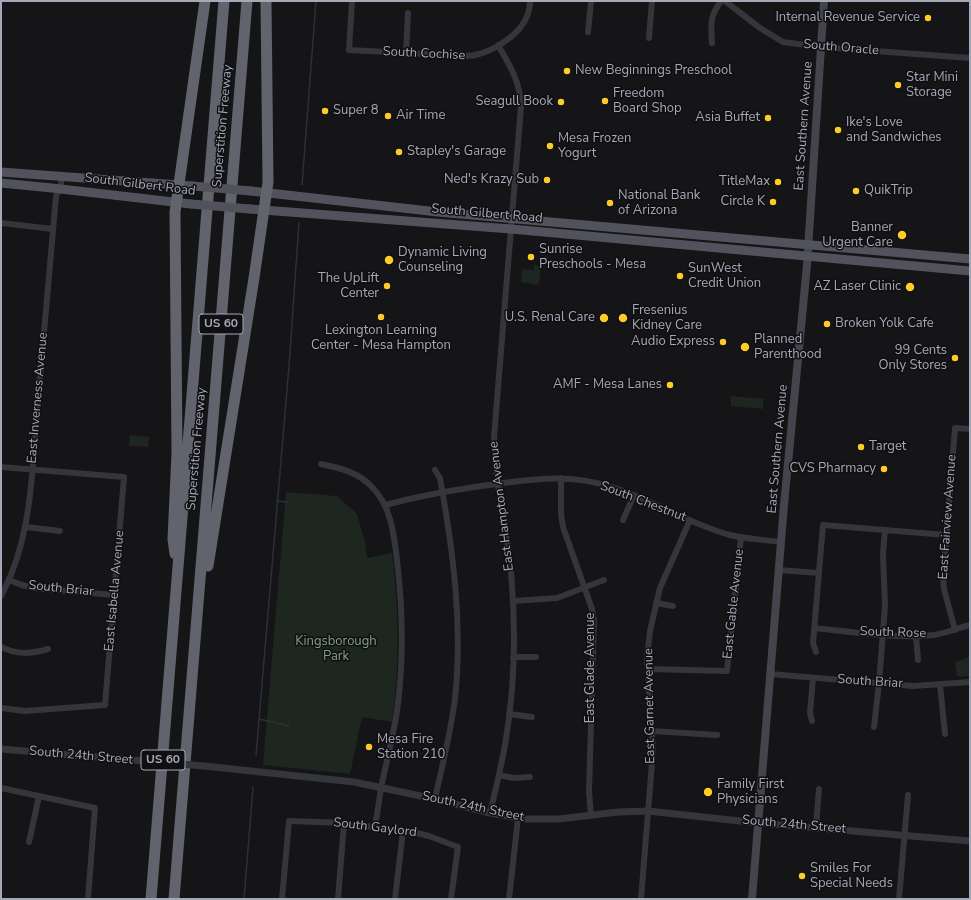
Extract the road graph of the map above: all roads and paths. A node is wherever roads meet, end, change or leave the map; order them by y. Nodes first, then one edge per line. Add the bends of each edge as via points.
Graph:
1 (205, 1) edge
2 (224, 1) edge
3 (247, 1) edge
4 (266, 1) edge
5 (352, 1) edge
6 (530, 1) edge
7 (591, 1) edge
8 (652, 1) edge
9 (721, 1) edge
10 (725, 1) edge
11 (824, 1) edge
12 (408, 13) dead end
13 (588, 32) dead end
14 (649, 38) dead end
15 (712, 43) dead end
16 (498, 46) junction
17 (821, 47) junction
18 (406, 54) junction
19 (970, 58) edge
20 (1, 172) edge
21 (57, 177) junction
22 (1, 183) edge
23 (178, 185) junction
24 (56, 191) junction
25 (267, 193) junction
26 (176, 203) junction
27 (265, 211) junction
28 (512, 219) junction
29 (1, 223) edge
30 (53, 228) junction
31 (511, 229) junction
32 (809, 244) junction
33 (808, 257) junction
34 (946, 257) junction
35 (970, 259) edge
36 (947, 269) junction
37 (970, 271) edge
38 (970, 429) edge
39 (321, 464) dead end
40 (1, 467) edge
41 (32, 470) junction
42 (435, 470) dead end
43 (561, 478) junction
44 (498, 484) junction
45 (442, 492) junction
46 (634, 495) junction
47 (386, 505) junction
48 (623, 520) dead end
49 (690, 520) junction
50 (26, 527) junction
51 (885, 530) junction
52 (60, 531) dead end
53 (946, 535) junction
54 (741, 537) junction
55 (781, 542) junction
56 (779, 570) junction
57 (178, 572) junction
58 (819, 574) junction
59 (10, 580) junction
60 (604, 580) dead end
61 (585, 588) junction
62 (114, 594) junction
63 (1, 596) edge
64 (513, 600) junction
65 (656, 603) junction
66 (673, 606) dead end
67 (970, 625) edge
68 (814, 628) junction
69 (955, 630) junction
70 (884, 635) junction
71 (916, 636) junction
72 (1, 647) edge
73 (194, 647) junction
74 (48, 649) dead end
75 (816, 652) dead end
76 (513, 657) junction
77 (536, 657) dead end
78 (918, 660) dead end
79 (648, 669) junction
80 (770, 674) junction
81 (813, 678) junction
82 (970, 682) edge
83 (879, 683) junction
84 (940, 685) junction
85 (1, 708) edge
86 (509, 714) junction
87 (532, 716) dead end
88 (812, 721) dead end
89 (874, 727) dead end
90 (652, 731) junction
91 (717, 734) dead end
92 (945, 734) dead end
93 (1, 749) edge
94 (499, 775) junction
95 (530, 777) dead end
96 (381, 787) junction
97 (1, 788) edge
98 (819, 789) dead end
99 (908, 795) dead end
100 (39, 796) junction
101 (435, 799) junction
102 (648, 811) junction
103 (490, 813) junction
104 (592, 815) junction
105 (518, 818) junction
106 (344, 823) junction
107 (758, 823) junction
108 (816, 827) junction
109 (375, 828) junction
110 (404, 831) junction
111 (905, 835) junction
112 (970, 841) edge
113 (29, 842) dead end
114 (88, 899) edge
115 (152, 899) edge
116 (174, 899) edge
117 (282, 899) edge
118 (338, 899) edge
119 (395, 899) edge
120 (451, 899) edge
121 (509, 899) edge
122 (641, 899) edge
123 (752, 899) edge
124 (899, 899) edge

1 - 23 highway
2 - 57 highway, Superstition Freeway / US 60
3 - 73 highway, Superstition Freeway / US 60
4 - 25 highway
5 - 18 street, South Cochise via 349,50
6 - 16 street via 530,9 524,23
7 - 13 street
8 - 14 street
9 - 15 street via 713,12 711,21
10 - 17 street, South Oracle via 777,39
11 - 17 main road, East Southern Avenue
12 - 18 street
16 - 18 street, South Cochise via 473,56
16 - 28 street, East Hampton Avenue via 515,76 521,96
17 - 19 street, South Oracle
17 - 32 main road, East Southern Avenue
20 - 21 main road, South Gilbert Road
21 - 23 main road, South Gilbert Road
21 - 24 street, East Inverness Avenue
21 - 24 street, East Inverness Avenue
22 - 24 main road, South Gilbert Road
23 - 25 main road, South Gilbert Road, bridge
23 - 26 highway
24 - 26 main road, South Gilbert Road
24 - 30 street, East Inverness Avenue
25 - 27 highway
25 - 28 main road, South Gilbert Road
26 - 27 main road, South Gilbert Road, bridge
26 - 57 highway via 177,453 173,539
27 - 31 main road, South Gilbert Road
27 - 73 highway
28 - 31 street, East Hampton Avenue
28 - 32 main road, South Gilbert Road
29 - 30 street
30 - 41 street, East Inverness Avenue
31 - 33 main road, South Gilbert Road
31 - 44 street, East Hampton Avenue via 494,430
32 - 33 main road, East Southern Avenue
32 - 34 main road, South Gilbert Road
33 - 36 main road, South Gilbert Road
33 - 55 main road, East Southern Avenue
34 - 35 main road, South Gilbert Road
34 - 36 main road
36 - 37 main road, South Gilbert Road
38 - 53 street, East Fairview Avenue via 955,428
39 - 47 street via 354,473 372,486
40 - 41 street
41 - 50 street, East Inverness Avenue
41 - 62 street, East Isabella Avenue via 124,477
42 - 45 street via 440,478
43 - 44 street, South Chestnut via 528,479
43 - 46 street, South Chestnut via 612,487
43 - 61 street, East Glade Avenue via 563,527
44 - 45 street, South Chestnut
44 - 64 street, East Hampton Avenue
45 - 47 street, South Chestnut
45 - 101 street via 456,600 457,676 451,724
46 - 48 street
46 - 49 street, South Chestnut
47 - 96 street via 398,572 403,642 397,712
49 - 54 street, South Chestnut
49 - 65 street, East Garnet Avenue
50 - 52 street
50 - 59 street, East Inverness Avenue
51 - 53 street
51 - 58 street via 823,525
51 - 70 street
53 - 69 street, East Fairview Avenue via 944,589
54 - 55 street, South Chestnut
54 - 79 street, East Gable Avenue via 727,671
55 - 56 main road, East Southern Avenue
56 - 58 street
56 - 80 main road, East Southern Avenue
57 - 115 highway, Superstition Freeway / US 60
58 - 68 street
59 - 62 street, South Briar via 34,588
59 - 63 street, East Inverness Avenue
60 - 61 street
61 - 64 street via 557,598
61 - 104 street, East Glade Avenue via 594,626 589,792
62 - 85 street, East Isabella Avenue via 105,705 25,711
64 - 76 street, East Hampton Avenue
65 - 66 street
65 - 79 street, East Garnet Avenue via 648,645
67 - 69 street, South Rose
68 - 70 street, South Rose
68 - 75 street via 813,643
69 - 71 street, South Rose
70 - 71 street, South Rose
70 - 83 street
71 - 78 street
72 - 74 street via 21,654
73 - 116 highway, Superstition Freeway / US 60
76 - 77 street
76 - 86 street, East Hampton Avenue
79 - 90 street, East Garnet Avenue
80 - 81 street, South Briar
80 - 107 main road, East Southern Avenue
81 - 83 street, South Briar
81 - 88 street via 810,713
82 - 84 street, South Briar
83 - 84 street, South Briar
83 - 89 street
84 - 92 street
86 - 87 street
86 - 94 street, East Hampton Avenue
90 - 91 street
90 - 102 street, East Garnet Avenue
93 - 96 street, South 24th Street, bridge via 335,779
94 - 95 street via 514,778
94 - 103 street, East Hampton Avenue
96 - 101 street, South 24th Street
96 - 109 street
97 - 100 street
98 - 108 street
99 - 111 street
100 - 113 street
100 - 114 street via 95,808
101 - 103 street, South 24th Street
102 - 104 street, South 24th Street
102 - 107 street, South 24th Street
102 - 122 street, East Garnet Avenue
103 - 105 street, South 24th Street
104 - 105 street, South 24th Street via 559,819
105 - 121 street
106 - 109 street, South Gaylord
106 - 117 street, South Gaylord via 289,821
106 - 118 street
107 - 108 street, South 24th Street
107 - 123 main road, East Southern Avenue
108 - 111 street, South 24th Street
109 - 110 street, South Gaylord
110 - 119 street
110 - 120 street, South Gaylord via 429,836 458,847
111 - 112 street, South 24th Street
111 - 124 street

